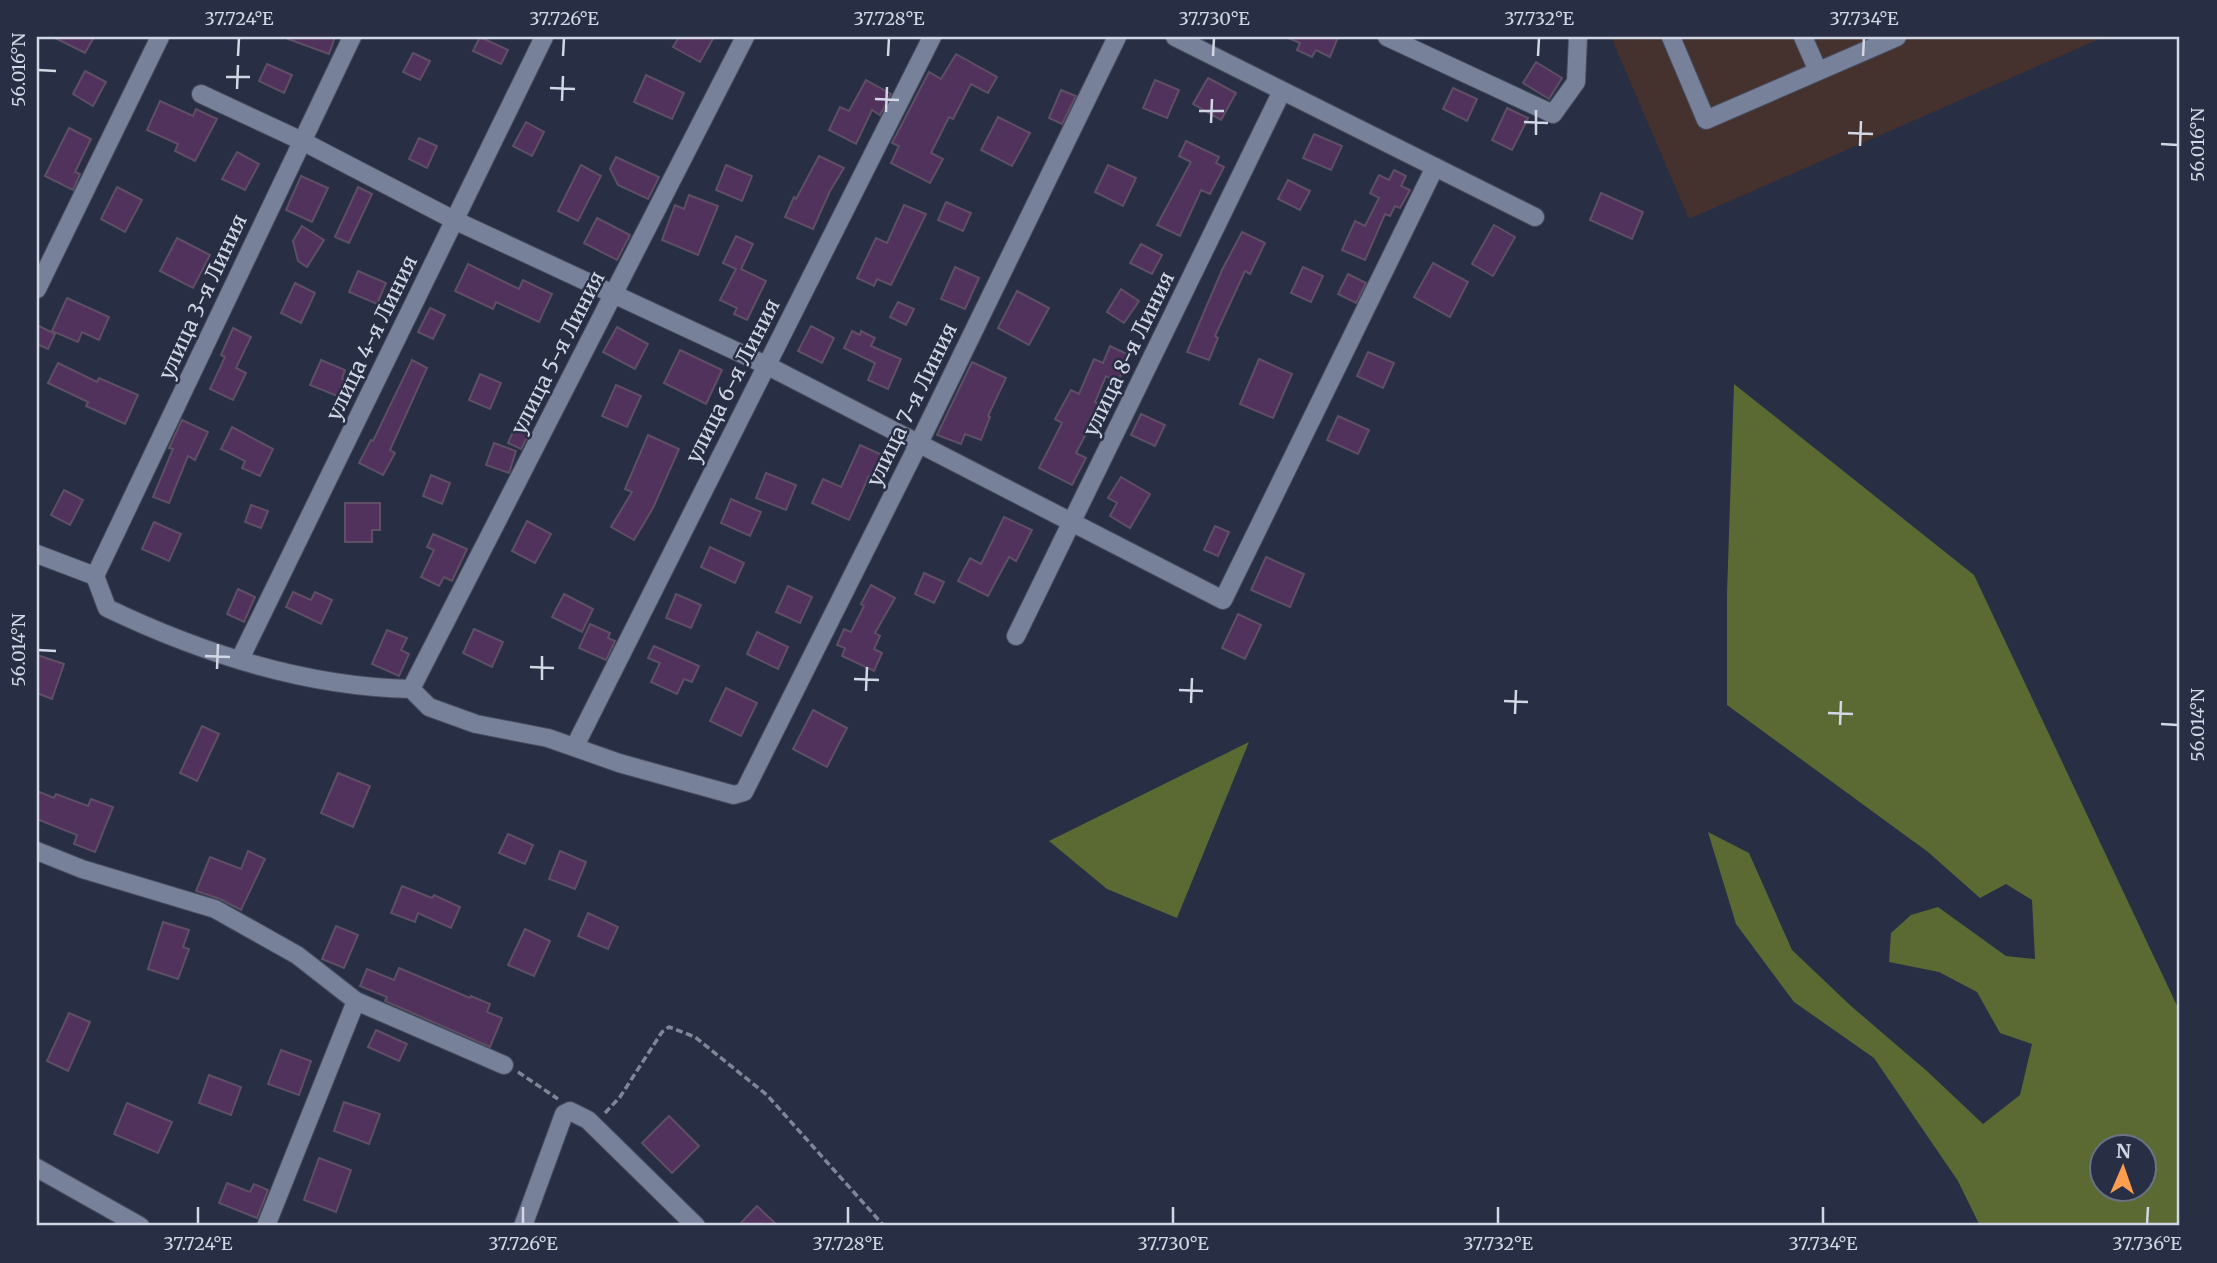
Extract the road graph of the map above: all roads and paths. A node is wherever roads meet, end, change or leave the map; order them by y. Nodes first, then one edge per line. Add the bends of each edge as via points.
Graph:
1 (160, 37) edge
2 (352, 37) edge
3 (544, 37) edge
4 (745, 37) edge
5 (932, 37) edge
6 (1117, 37) edge
7 (1175, 37) edge
8 (1387, 37) edge
9 (1578, 37) edge
10 (1671, 37) edge
11 (1803, 37) edge
12 (1897, 37) edge
13 (1818, 71) junction
14 (1282, 91) junction
15 (201, 94) dead end
16 (302, 141) junction
17 (1434, 167) junction
18 (1535, 217) dead end
19 (454, 220) junction
20 (37, 289) edge
21 (614, 293) junction
22 (766, 365) junction
23 (919, 443) junction
24 (1072, 523) junction
25 (37, 554) edge
26 (95, 576) junction
27 (1016, 636) dead end
28 (240, 659) junction
29 (411, 689) junction
30 (575, 746) junction
31 (37, 850) edge
32 (356, 1001) junction
33 (504, 1065) joint
34 (570, 1111) junction
35 (588, 1121) junction
36 (37, 1168) edge
37 (140, 1226) edge
38 (266, 1226) edge
39 (523, 1226) edge
40 (695, 1226) edge
41 (884, 1226) edge

1 - 20 street
2 - 16 street, улица 3-я Линия
3 - 19 street, улица 4-я Линия
4 - 21 street, улица 5-я Линия
5 - 22 street, улица 6-я Линия
6 - 23 street, улица 7-я Линия
7 - 14 street
8 - 9 street via 1553,114 1576,82
10 - 13 street via 1706,120
11 - 13 street
12 - 13 street
14 - 17 street
14 - 24 street, улица 8-я Линия
15 - 16 street
16 - 19 street
16 - 26 street, улица 3-я Линия
17 - 18 street
17 - 24 street via 1223,600
19 - 21 street
19 - 28 street, улица 4-я Линия
21 - 22 street
21 - 29 street, улица 5-я Линия
22 - 23 street
22 - 30 street, улица 6-я Линия
23 - 24 street
23 - 30 street, улица 7-я Линия via 744,792 734,794 619,763
24 - 27 street, улица 8-я Линия
25 - 26 street
26 - 28 street via 107,608 160,633
28 - 29 street via 348,685
29 - 30 street via 429,707
31 - 32 street via 82,869 215,909 297,955
32 - 33 street
32 - 38 street
33 - 34 path
34 - 35 street
34 - 39 street via 564,1114
35 - 40 street
35 - 41 path via 607,1113 669,1027 695,1037 767,1095
36 - 37 street

